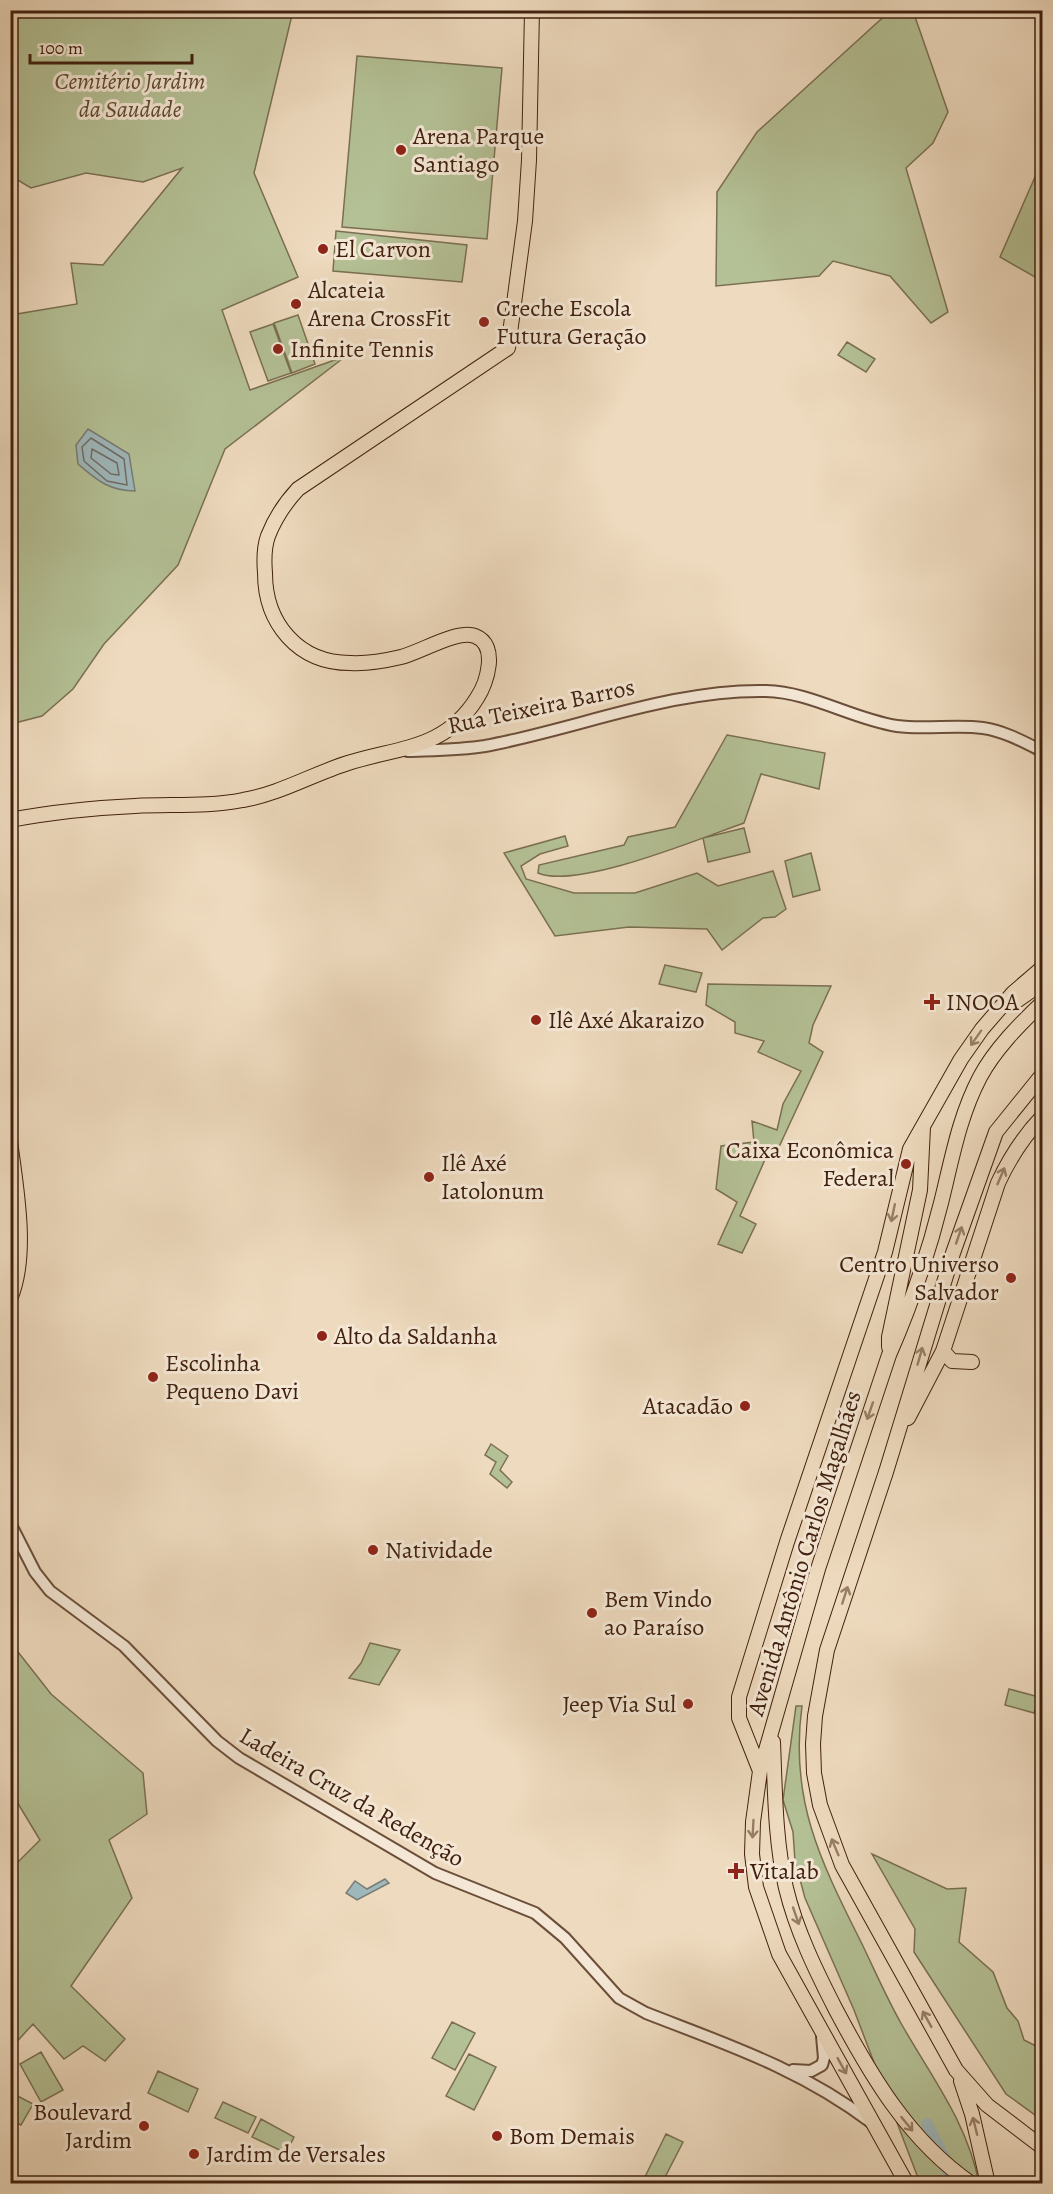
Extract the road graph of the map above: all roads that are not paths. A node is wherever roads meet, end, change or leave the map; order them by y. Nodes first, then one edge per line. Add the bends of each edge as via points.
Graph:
1 (532, 10) edge
2 (404, 751) junction
3 (1042, 751) edge
4 (10, 820) edge
5 (1042, 968) edge
6 (1042, 983) edge
7 (1042, 1003) edge
8 (994, 1016) junction
9 (1042, 1075) edge
10 (1042, 1117) edge
11 (923, 1122) junction
12 (10, 1141) edge
13 (10, 1299) edge
14 (943, 1351) junction
15 (889, 1355) junction
16 (972, 1362) dead end
17 (886, 1472) junction
18 (10, 1523) edge
19 (772, 1734) junction
20 (760, 1771) junction
21 (821, 2027) junction
22 (787, 2068) junction
23 (956, 2070) junction
24 (874, 2125) junction
25 (1042, 2147) edge
26 (907, 2184) edge
27 (972, 2184) edge
28 (988, 2184) edge

1 - 2 main road via 525,221 511,341 502,355 298,489 267,538 267,599 281,629 305,652 352,664 421,651 459,635 476,636 487,647 485,681 469,711 433,739
2 - 3 street, Rua Teixeira Barros via 485,746 642,708 767,691 799,696 892,725 992,729
2 - 4 main road, Rua Teixeira Barros via 348,763 244,800 94,809
5 - 8 main road, Avenida Antônio Carlos Magalhães
6 - 8 main road
7 - 15 main road, Avenida Antônio Carlos Magalhães via 981,1075 960,1121 941,1203
8 -> 11 main road, Avenida Antônio Carlos Magalhães via 961,1059
17 -> 9 main road, Avenida Antônio Carlos Magalhães via 933,1310 996,1132
14 -> 10 main road, Avenida Antônio Carlos Magalhães via 998,1183 1023,1137
11 - 15 main road via 920,1190 889,1336
11 -> 20 main road, Avenida Antônio Carlos Magalhães via 910,1149 885,1252 737,1708
12 - 13 main road via 18,1259
14 - 16 main road via 952,1361
14 - 17 main road, Avenida Antônio Carlos Magalhães via 902,1430
15 -> 19 main road, Avenida Antônio Carlos Magalhães via 818,1569
23 -> 17 main road, Avenida Antônio Carlos Magalhães via 842,1865 820,1805 814,1773 814,1716 825,1657
18 - 22 street, Ladeira Cruz da Redenção via 35,1572 50,1591 124,1646 217,1741 239,1758 428,1870 535,1913 566,1938 628,2003
19 - 20 main road, Avenida Antônio Carlos Magalhães
19 -> 27 main road via 778,1839 786,1888 813,1966 856,2047 902,2117 936,2156
20 -> 21 main road, Avenida Antônio Carlos Magalhães via 752,1832 756,1887 779,1954
21 - 22 street, Ladeira Cruz da Redenção via 822,2066 810,2071
21 -> 24 main road, Avenida Antônio Carlos Magalhães
22 - 24 street, Ladeira Cruz da Redenção
23 - 25 main road, Avenida Antônio Carlos Magalhães via 987,2105
28 -> 23 main road via 972,2114
24 - 26 main road, Avenida Antônio Carlos Magalhães

